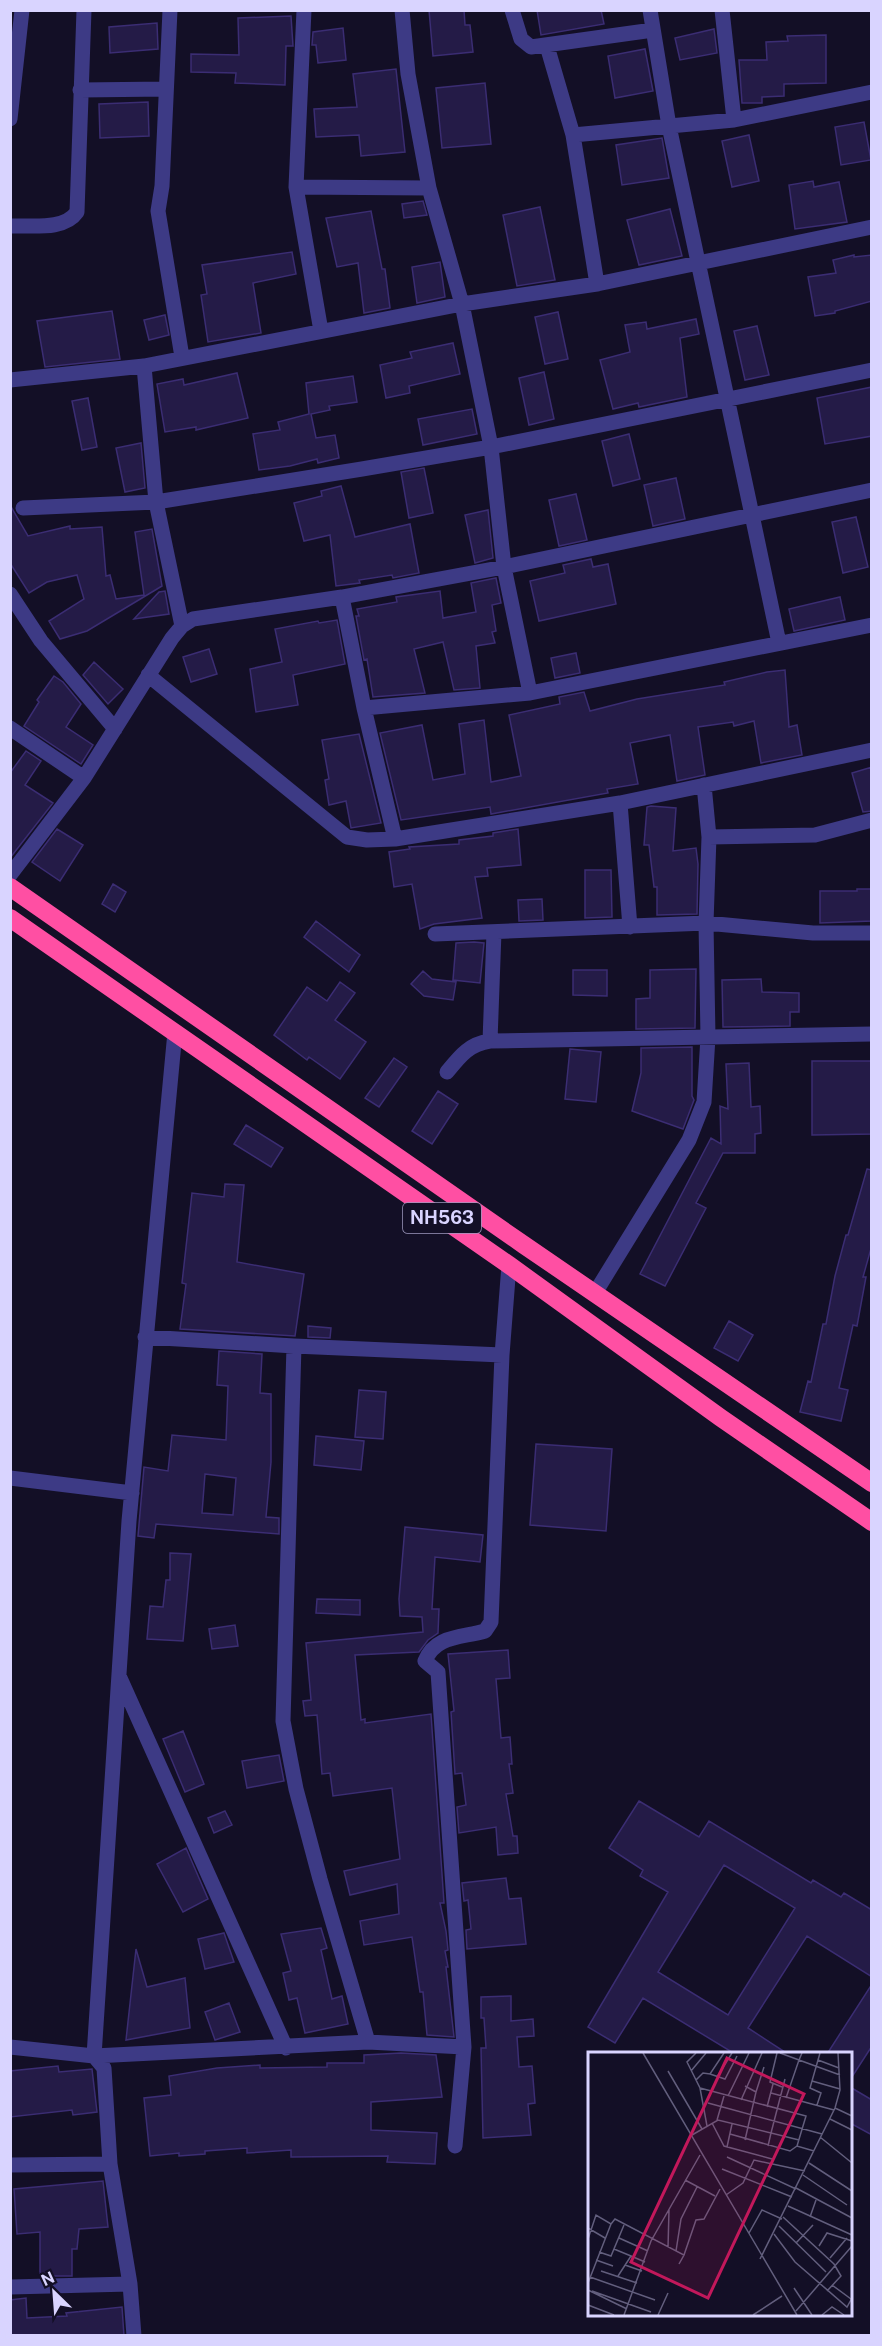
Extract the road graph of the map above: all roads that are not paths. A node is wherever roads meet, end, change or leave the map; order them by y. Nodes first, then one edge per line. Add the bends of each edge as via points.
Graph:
1 (22, 10) edge
2 (84, 10) edge
3 (170, 10) edge
4 (304, 10) edge
5 (402, 10) edge
6 (513, 10) edge
7 (650, 10) edge
8 (722, 10) edge
9 (653, 30) junction
10 (547, 46) junction
11 (166, 89) junction
12 (80, 90) junction
13 (872, 92) edge
14 (10, 119) edge
15 (734, 120) junction
16 (669, 126) junction
17 (573, 135) junction
18 (296, 187) junction
19 (429, 188) junction
20 (10, 225) edge
21 (872, 227) edge
22 (698, 263) junction
23 (597, 284) junction
24 (462, 304) junction
25 (321, 332) junction
26 (182, 357) junction
27 (144, 366) junction
28 (872, 370) edge
29 (10, 380) edge
30 (727, 398) junction
31 (491, 447) junction
32 (872, 490) edge
33 (156, 502) junction
34 (23, 508) dead end
35 (752, 515) junction
36 (504, 567) junction
37 (10, 594) edge
38 (342, 597) junction
39 (872, 625) edge
40 (182, 626) junction
41 (779, 643) junction
42 (148, 675) junction
43 (530, 693) junction
44 (364, 708) junction
45 (10, 728) edge
46 (115, 729) junction
47 (872, 750) edge
48 (84, 778) junction
49 (704, 785) junction
50 (620, 802) junction
51 (872, 820) edge
52 (709, 837) junction
53 (395, 839) junction
54 (10, 875) edge
55 (10, 887) edge
56 (10, 918) edge
57 (706, 923) junction
58 (630, 927) junction
59 (494, 932) junction
60 (872, 933) edge
61 (435, 934) dead end
62 (175, 1032) junction
63 (872, 1034) edge
64 (708, 1036) junction
65 (490, 1041) junction
66 (447, 1072) dead end
67 (509, 1265) junction
68 (595, 1293) junction
69 (145, 1337) junction
70 (294, 1347) junction
71 (502, 1355) junction
72 (10, 1478) edge
73 (872, 1483) edge
74 (132, 1493) junction
75 (872, 1522) edge
76 (119, 1676) junction
77 (368, 2042) junction
78 (10, 2047) edge
79 (464, 2047) junction
80 (286, 2048) junction
81 (94, 2056) junction
82 (454, 2146) dead end
83 (110, 2164) junction
84 (10, 2165) edge
85 (130, 2284) junction
86 (10, 2287) edge
87 (134, 2336) edge

1 - 14 street
2 - 12 street
3 - 11 street
4 - 18 street
5 - 19 street via 408,74
6 - 10 street via 524,44
7 - 9 street
8 - 15 street
9 - 10 street
9 - 16 street
10 - 17 street
11 - 12 street
11 - 26 street via 158,211
12 - 20 street via 77,212 72,220 59,224
13 - 15 street
15 - 16 street
16 - 17 street
16 - 22 street
17 - 23 street
18 - 19 street
18 - 25 street
19 - 24 street
21 - 22 street
22 - 23 street
22 - 30 street
23 - 24 street
24 - 25 street
24 - 31 street
25 - 26 street
26 - 27 street
27 - 29 street
27 - 33 street
28 - 30 street
30 - 31 street
30 - 35 street
31 - 33 street
31 - 36 street
32 - 35 street
33 - 34 street
33 - 40 street
35 - 36 street
35 - 41 street
36 - 38 street
36 - 43 street
37 - 46 street via 41,641
38 - 40 street via 193,619
38 - 44 street
39 - 41 street
40 - 42 street
41 - 43 street
42 - 46 street
42 - 53 street via 348,837
43 - 44 street
44 - 53 street
45 - 48 street
46 - 48 street
47 - 49 street
48 - 54 street
49 - 50 street
49 - 52 street
50 - 53 street
50 - 58 street
51 - 52 street via 815,835
52 - 57 street
55 - 68 highway, NH563
56 - 62 highway, NH563
57 - 58 street
57 - 60 street via 813,933
57 - 64 street
58 - 59 street
59 - 61 street
59 - 65 street
62 - 67 highway, NH563
62 - 69 street
63 - 64 street
64 - 65 street
64 - 68 street via 704,1102 698,1120
65 - 66 street via 466,1049
67 - 71 street
67 - 75 highway, NH563
68 - 73 highway, NH563
69 - 70 street
69 - 74 street
70 - 71 street
70 - 77 street via 283,1721 320,1880
71 - 79 street via 491,1622 485,1631 437,1643 425,1661 438,1672
72 - 74 street
74 - 76 street
76 - 80 street
76 - 81 street
77 - 79 street
77 - 80 street
78 - 81 street
79 - 82 street
80 - 81 street
81 - 83 street via 104,2068
83 - 84 street
83 - 85 street
85 - 86 street
85 - 87 street

